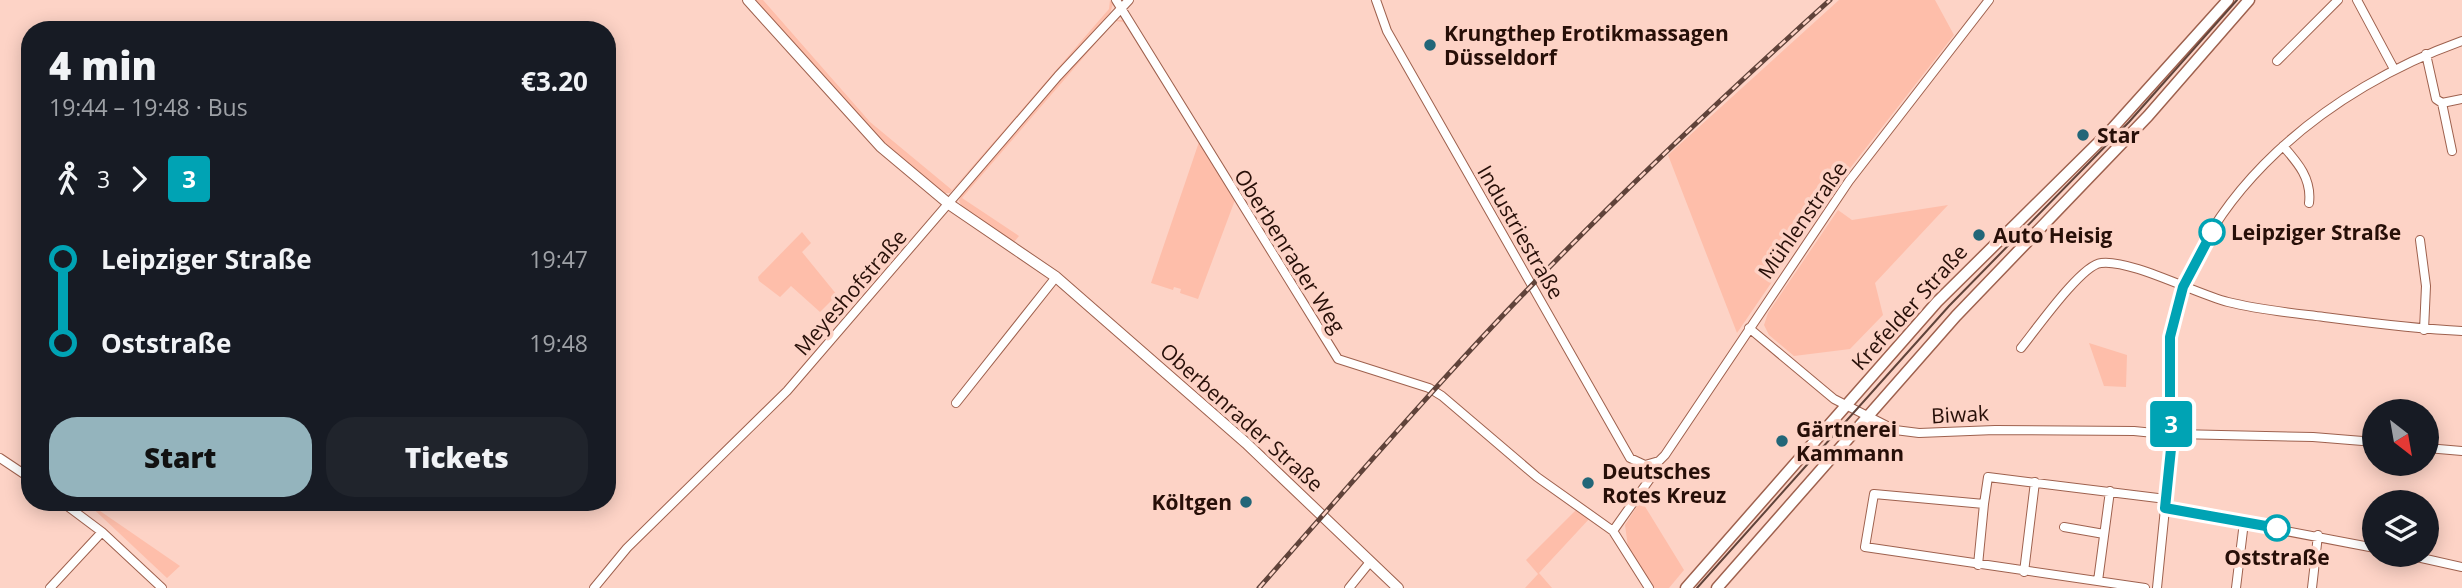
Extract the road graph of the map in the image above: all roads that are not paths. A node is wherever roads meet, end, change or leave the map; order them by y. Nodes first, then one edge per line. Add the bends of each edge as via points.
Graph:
1 (748, 0) edge
2 (1376, 0) edge
3 (1989, 0) edge
4 (2228, 0) edge
5 (2249, 0) edge
6 (2338, 0) edge
7 (2357, 0) edge
8 (1123, 3) edge
9 (2462, 41) edge
10 (2426, 54) junction
11 (2277, 61) dead end
12 (2394, 69) junction
13 (2462, 99) edge
14 (2442, 103) junction
15 (2283, 146) junction
16 (2452, 151) dead end
17 (949, 204) junction
18 (2309, 204) dead end
19 (2420, 240) dead end
20 (1056, 277) junction
21 (2183, 287) junction
22 (1749, 328) junction
23 (2424, 330) junction
24 (2462, 331) edge
25 (2021, 348) dead end
26 (956, 403) dead end
27 (1846, 405) junction
28 (1867, 418) junction
29 (2171, 433) junction
30 (2362, 441) edge
31 (2440, 449) edge
32 (2462, 452) edge
33 (0, 458) edge
34 (1652, 464) junction
35 (21, 472) edge
36 (2035, 482) junction
37 (2110, 491) junction
38 (2166, 503) junction
39 (1984, 504) junction
40 (74, 511) edge
41 (2244, 522) junction
42 (2064, 527) dead end
43 (1613, 531) junction
44 (102, 532) junction
45 (2104, 534) junction
46 (2318, 535) junction
47 (2362, 545) edge
48 (2439, 561) edge
49 (1370, 562) junction
50 (1978, 565) junction
51 (2462, 566) edge
52 (2024, 572) junction
53 (2098, 581) junction
54 (50, 588) edge
55 (162, 588) edge
56 (594, 588) edge
57 (1349, 588) edge
58 (1398, 588) edge
59 (1649, 588) edge
60 (1686, 588) edge
61 (1717, 588) edge
62 (2145, 588) edge
63 (2157, 588) edge
64 (2236, 588) edge
65 (2312, 588) edge

1 - 17 street, Oberbenrader Straße via 858,125
2 - 34 street, Industriestraße via 1393,41 1630,457 1638,464
3 - 22 street, Mühlenstraße via 1849,181
4 - 27 main road, Krefelder Straße via 2110,131 1954,284
5 - 28 main road, Krefelder Straße via 2148,116 1983,286
6 - 11 street
7 - 12 street
8 - 17 street, Meyeshofstraße
8 - 43 street, Oberbenrader Weg via 1338,359 1433,390 1537,477
9 - 10 street
10 - 12 street
10 - 14 street via 2436,99
12 - 15 street via 2324,113
13 - 14 street
14 - 16 street
15 - 18 street via 2302,169 2311,192
15 - 21 street via 2233,201
17 - 20 street, Oberbenrader Straße
17 - 56 street, Meyeshofstraße via 787,391 627,548
19 - 23 street via 2426,286
20 - 26 street
20 - 49 street, Oberbenrader Straße via 1246,443
21 - 23 street via 2263,310
21 - 25 street via 2101,262 2092,266
21 - 29 street via 2170,337
22 - 27 street, Biwak
22 - 34 street, Mühlenstraße via 1665,455
23 - 24 street
27 - 28 street, Biwak
27 - 60 main road, Krefelder Straße
28 - 29 street, Biwak via 1895,430 1919,433
28 - 61 main road, Krefelder Straße
29 - 30 street, Biwak
29 - 38 street
31 - 32 street
33 - 35 street
34 - 43 street via 1654,473
36 - 37 street
36 - 39 street via 1988,477
36 - 52 street
37 - 38 street
37 - 45 street
38 - 41 street
38 - 63 street
39 - 50 street
39 - 50 street via 1874,494 1865,547
40 - 44 street
41 - 46 street
41 - 64 street
42 - 45 street
43 - 59 street, Oberbenrader Weg
44 - 54 street
44 - 55 street
45 - 53 street
46 - 47 street
46 - 65 street
48 - 51 street
49 - 57 street
49 - 58 street, Oberbenrader Straße
50 - 52 street
52 - 53 street
53 - 62 street

